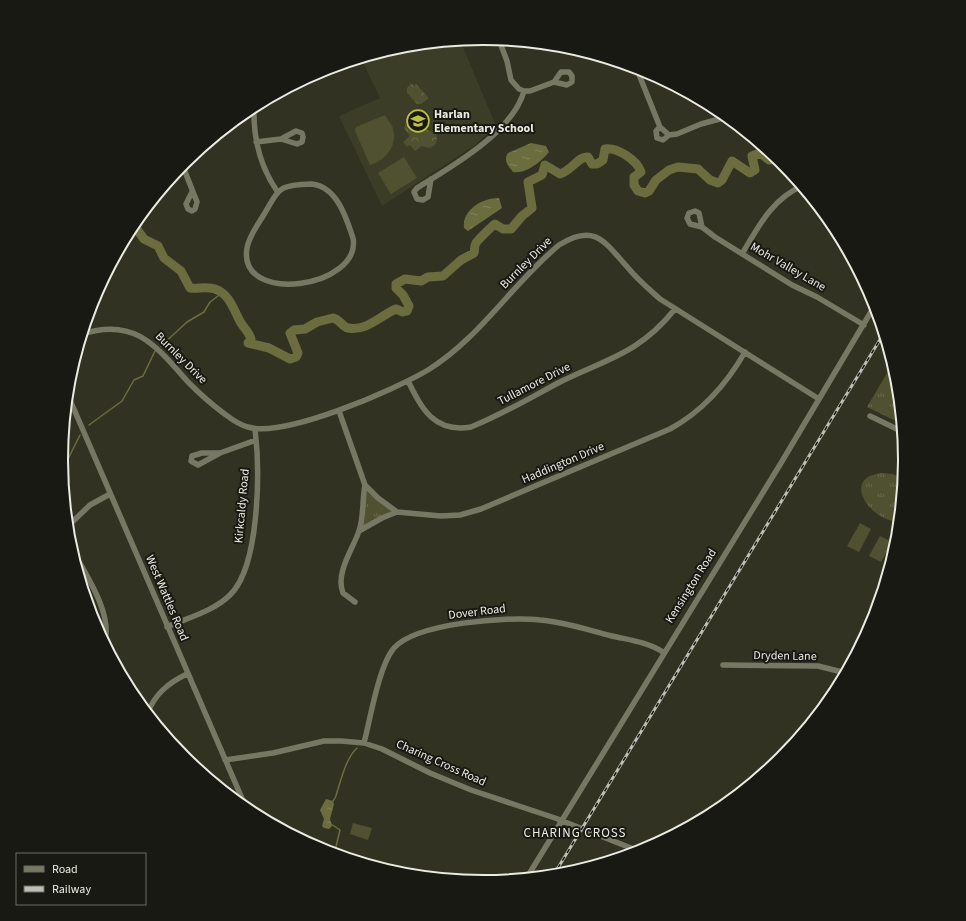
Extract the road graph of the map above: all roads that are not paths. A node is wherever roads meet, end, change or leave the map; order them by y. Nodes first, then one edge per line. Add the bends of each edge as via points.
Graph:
1 (501, 46) edge
2 (639, 76) edge
3 (554, 82) dead end
4 (524, 92) junction
5 (254, 114) edge
6 (720, 119) edge
7 (660, 127) junction
8 (669, 134) junction
9 (281, 139) dead end
10 (256, 142) junction
11 (185, 172) edge
12 (431, 179) dead end
13 (797, 189) edge
14 (277, 191) junction
15 (192, 192) dead end
16 (702, 226) dead end
17 (742, 254) junction
18 (675, 309) junction
19 (871, 312) edge
20 (864, 324) junction
21 (88, 332) edge
22 (745, 352) junction
23 (408, 381) junction
24 (819, 399) junction
25 (71, 403) edge
26 (339, 411) junction
27 (870, 416) dead end
28 (255, 429) junction
29 (898, 429) edge
30 (256, 440) junction
31 (220, 453) dead end
32 (365, 485) junction
33 (110, 494) junction
34 (397, 512) junction
35 (72, 522) edge
36 (359, 531) junction
37 (83, 572) edge
38 (355, 602) dead end
39 (167, 627) junction
40 (106, 636) edge
41 (664, 652) junction
42 (723, 665) dead end
43 (841, 672) edge
44 (187, 674) junction
45 (150, 708) edge
46 (364, 743) junction
47 (225, 760) junction
48 (241, 798) edge
49 (560, 820) junction
50 (631, 848) edge
51 (530, 873) edge

1 - 4 street via 511,80
2 - 7 street
3 - 4 street
4 - 12 street via 517,107 479,148
5 - 10 street
6 - 8 street via 677,134
7 - 8 street
7 - 8 street via 656,131 657,138 663,140
9 - 10 street
10 - 14 street via 267,176
11 - 15 street
13 - 17 street via 785,195 772,208
14 - 14 street via 289,186 312,184 322,186 333,194 354,241 352,254 342,266 316,279 294,285 274,283 255,273 247,259 248,244
16 - 17 street, Mohr Valley Lane
17 - 20 street, Mohr Valley Lane
18 - 22 street, Burnley Drive
18 - 23 street, Tullamore Drive via 651,335 629,350 471,427 448,426 431,418
18 - 23 street, Burnley Drive via 638,280 603,240 591,235 577,236 559,245 546,256 461,346
19 - 20 street, Kensington Road
20 - 24 street, Kensington Road
21 - 28 street, Burnley Drive via 115,328 133,332 148,340 213,405 239,424
22 - 24 street, Burnley Drive
22 - 34 street, Haddington Drive via 728,380 711,399 696,413 670,429 469,513 434,516
23 - 26 street, Burnley Drive
24 - 41 street, Kensington Road
25 - 33 street, West Wattles Road
26 - 28 street, Burnley Drive via 280,427
26 - 32 street
27 - 29 street
28 - 30 street
30 - 31 street
30 - 39 street, Kirkcaldy Road via 258,468 254,521 248,554 239,581 232,593 221,602
32 - 34 street
32 - 36 street
33 - 35 street via 90,505
33 - 39 street, West Wattles Road
34 - 36 street, Haddington Drive
36 - 38 street via 349,553 341,582 343,593
37 - 40 street via 104,613 108,629
39 - 44 street, West Wattles Road
41 - 46 street, Dover Road via 639,642 534,619 482,621 418,634 398,644 389,656 380,680
41 - 49 street, Kensington Road
42 - 43 street, Dryden Lane via 818,666
44 - 45 street via 164,688
44 - 47 street, West Wattles Road
46 - 47 street, Charing Cross Road via 324,741 273,753
46 - 49 street, Charing Cross Road via 456,784
47 - 48 street, West Wattles Road
49 - 50 street, Charing Cross Road
49 - 51 street, Kensington Road

